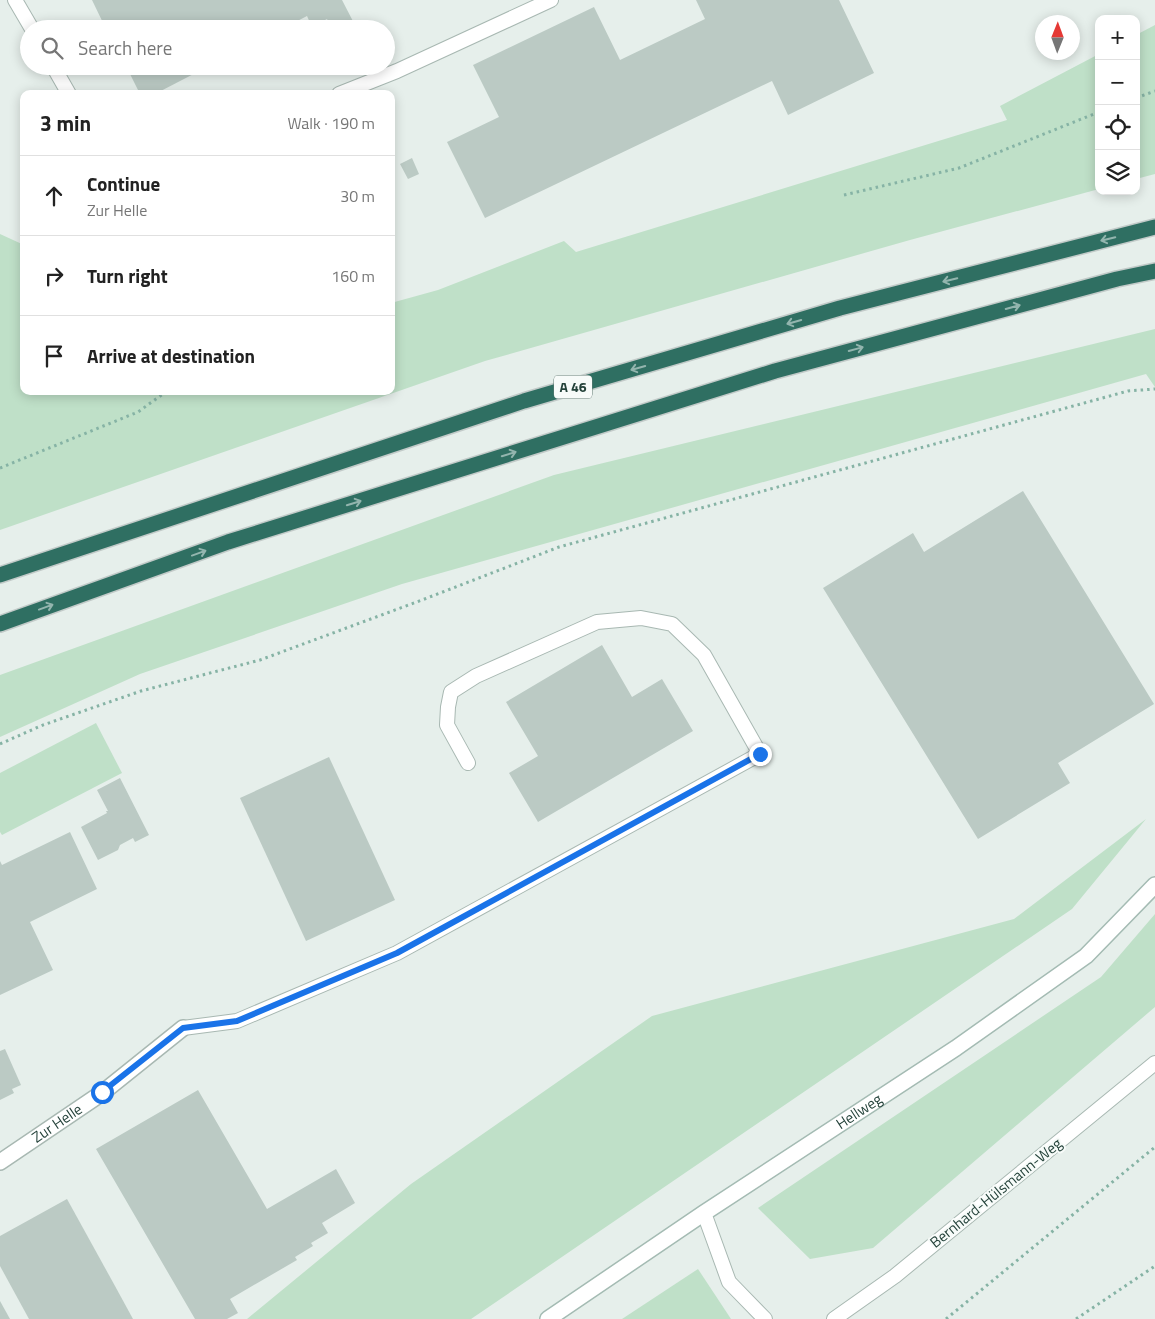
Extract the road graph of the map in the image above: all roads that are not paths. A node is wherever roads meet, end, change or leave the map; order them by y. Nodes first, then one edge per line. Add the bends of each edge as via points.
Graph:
1 (16, 0) edge
2 (551, 0) edge
3 (27, 20) edge
4 (395, 71) edge
5 (59, 75) edge
6 (386, 75) edge
7 (67, 90) edge
8 (349, 90) edge
9 (1155, 227) edge
10 (1155, 270) edge
11 (0, 575) edge
12 (0, 624) edge
13 (468, 764) dead end
14 (1155, 884) edge
15 (183, 1028) joint
16 (1155, 1063) edge
17 (0, 1162) edge
18 (704, 1213) junction
19 (548, 1319) edge
20 (765, 1319) edge
21 (834, 1319) edge

1 - 3 lane
2 - 4 lane
5 - 7 lane
6 - 8 lane
9 -> 11 highway, A 46 via 840,308 524,401
12 -> 10 highway via 228,542 775,371
13 - 15 lane via 447,726 452,692 476,676 597,622 641,618 672,624 704,656 760,754 397,953 237,1021
14 - 18 street, Hellweg via 1086,956 956,1048
15 - 17 street, Zur Helle via 102,1092
16 - 21 lane, Bernhard-Hülsmann-Weg via 895,1276
18 - 19 street, Hellweg
18 - 20 lane via 729,1282

